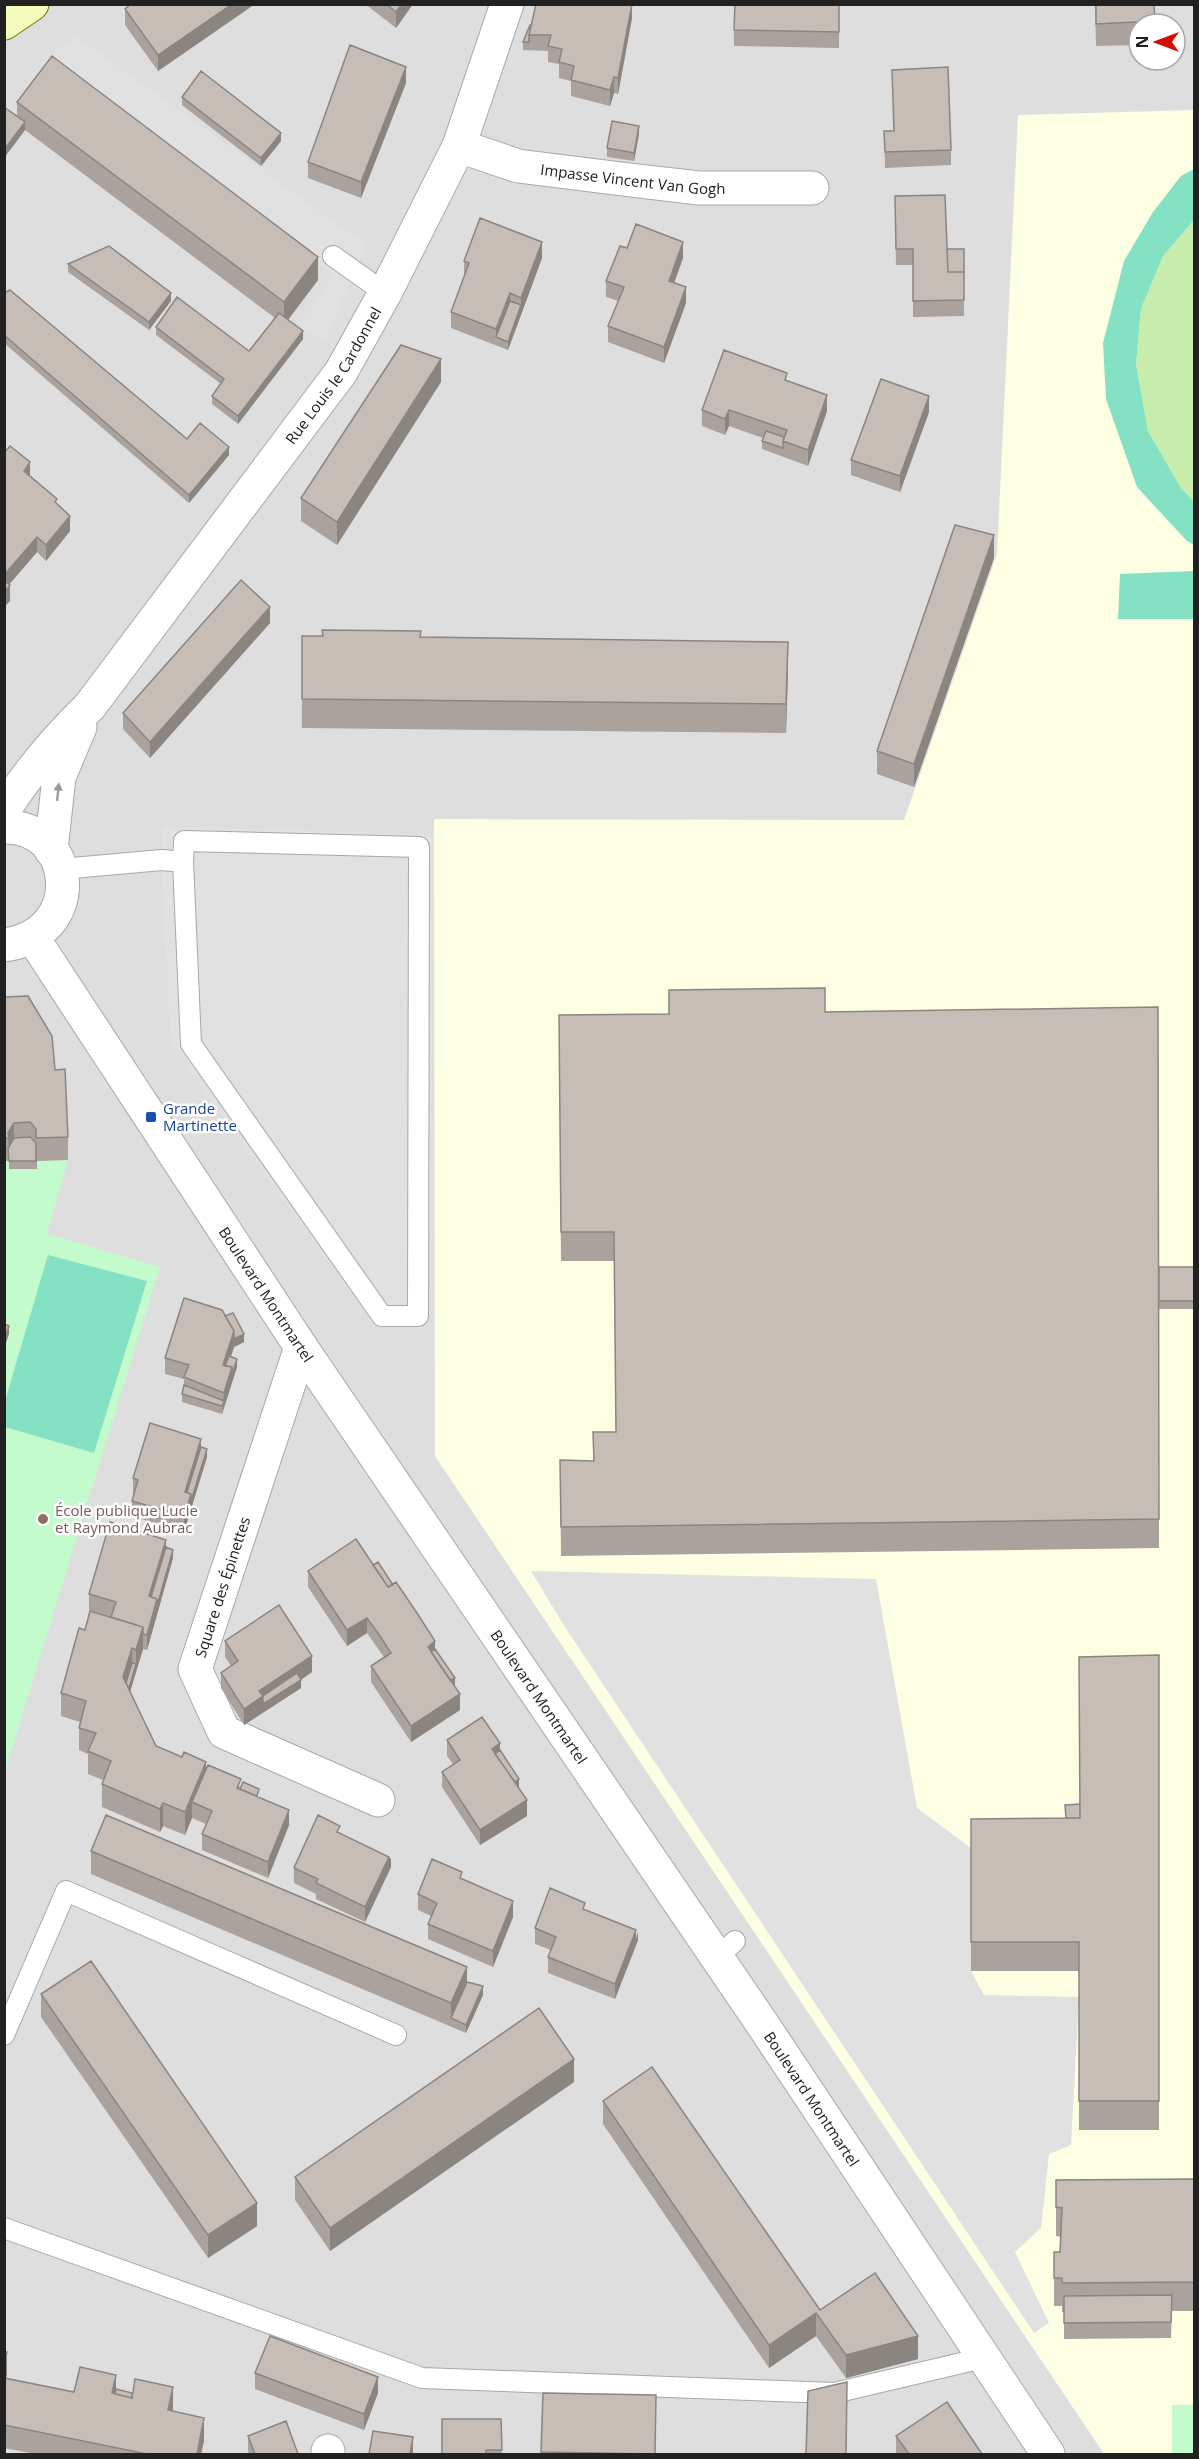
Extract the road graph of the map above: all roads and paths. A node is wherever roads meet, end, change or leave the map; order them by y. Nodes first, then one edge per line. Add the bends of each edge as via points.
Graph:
1 (32, 4) edge
2 (507, 4) edge
3 (4, 23) edge
4 (459, 146) junction
5 (812, 188) dead end
6 (333, 256) dead end
7 (385, 293) junction
8 (90, 706) junction
9 (4, 810) edge
10 (4, 827) edge
11 (56, 860) junction
12 (183, 862) junction
13 (19, 942) edge
14 (301, 1347) junction
15 (378, 1800) dead end
16 (4, 2035) edge
17 (396, 2035) dead end
18 (4, 2228) edge
19 (983, 2358) junction
20 (1048, 2454) edge

1 - 3 main road
2 - 4 street, Rue Louis le Cardonnel
4 - 5 street, Impasse Vincent Van Gogh via 518,166 630,180 699,188
4 - 7 street, Rue Louis le Cardonnel
6 - 7 lane
7 - 8 street, Rue Louis le Cardonnel via 341,372
8 - 9 street, Rue Louis le Cardonnel via 35,766
11 -> 8 street, Rue Louis le Cardonnel via 59,777
10 - 11 street via 40,838
11 - 12 lane
11 - 13 street, Rue Louis le Cardonnel via 63,889 59,908 49,925
12 - 12 lane via 191,1044 382,1316 418,1316 419,847 184,841
13 - 14 street, Boulevard Montmartel
14 - 15 street, Square des Épinettes via 195,1669 224,1732
14 - 19 street, Boulevard Montmartel via 726,1949
16 - 17 lane via 66,1891
18 - 19 lane via 422,2378 834,2393
19 - 20 street, Boulevard Montmartel

